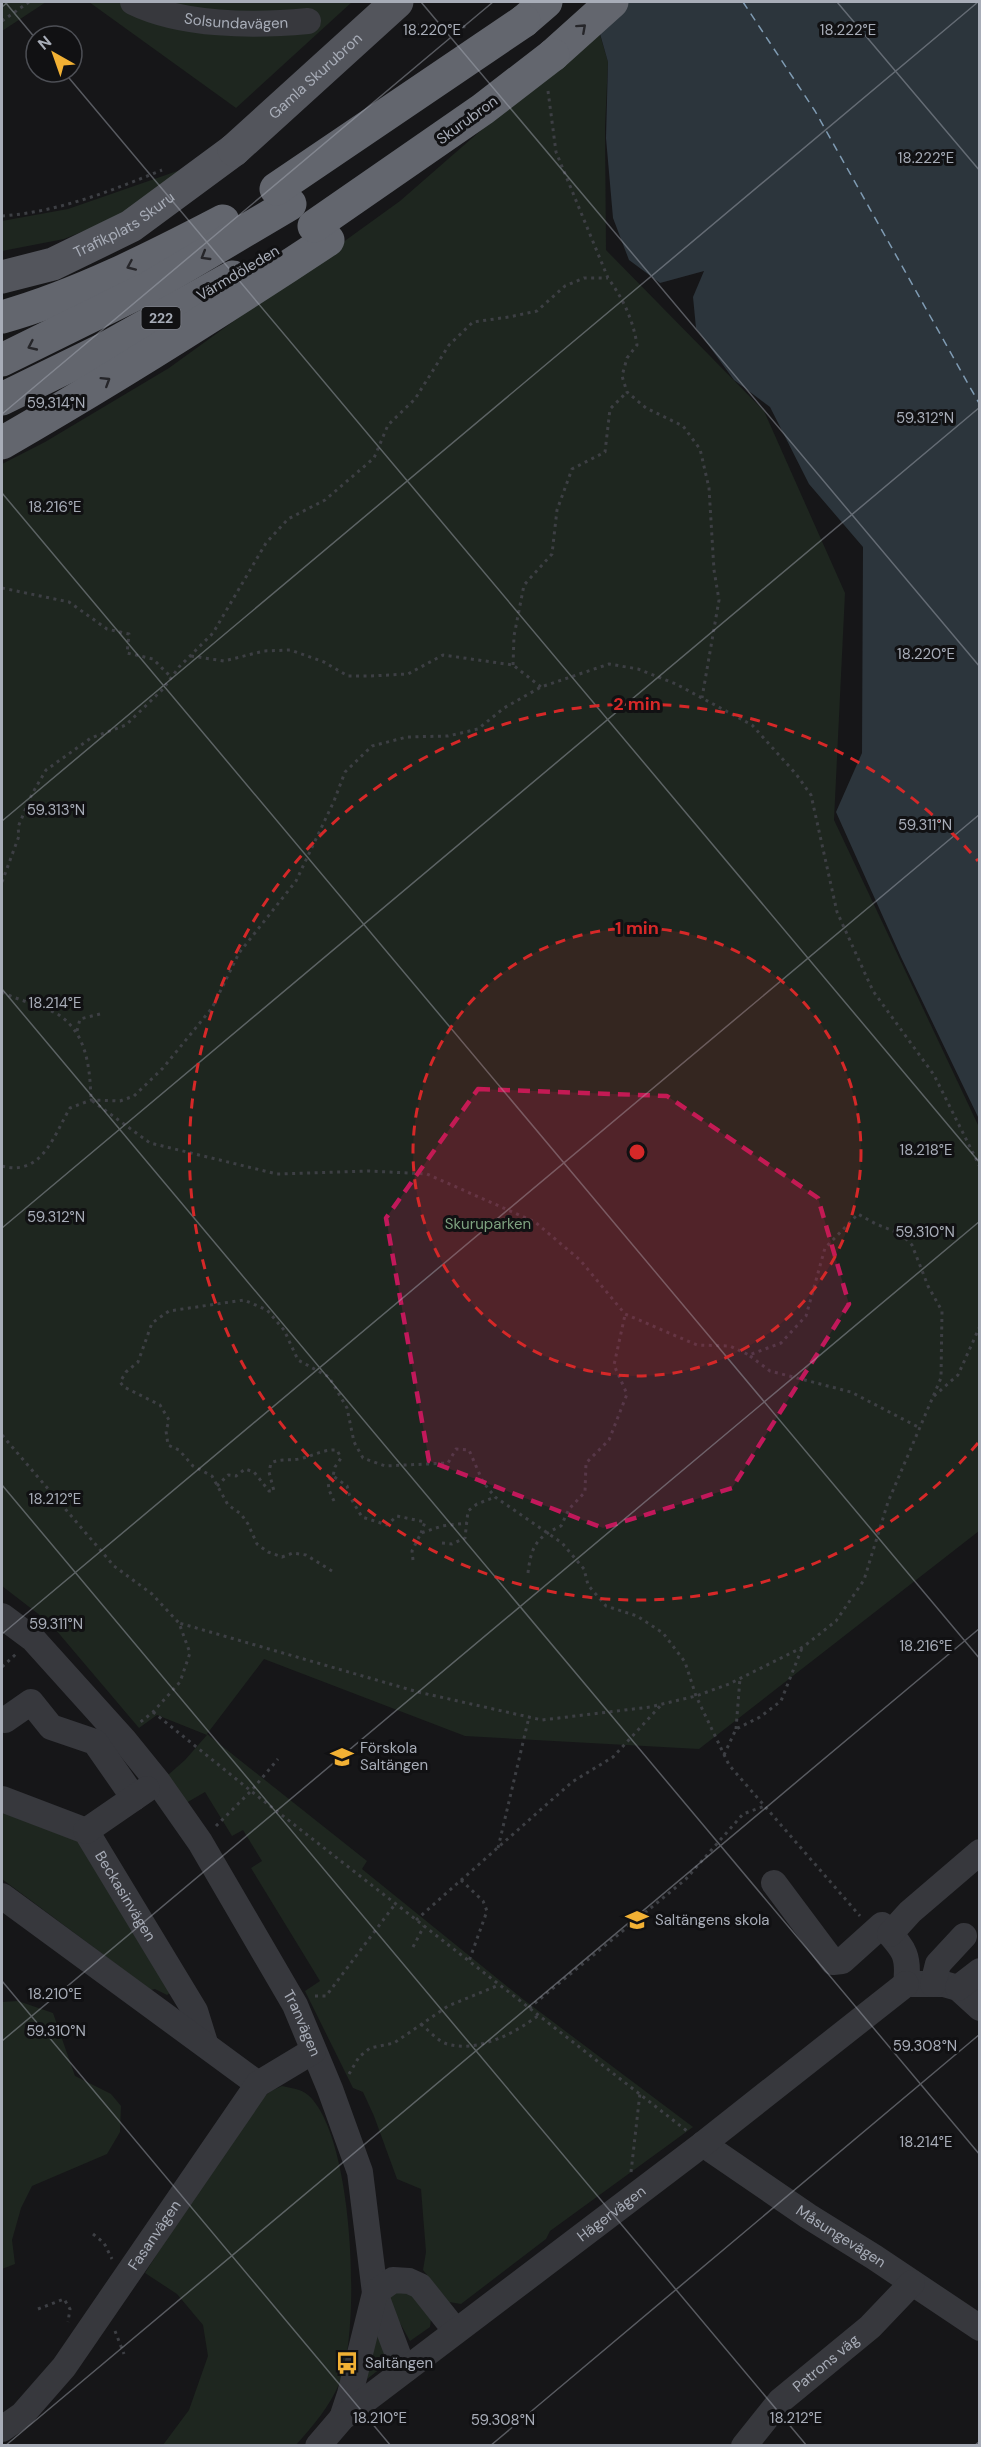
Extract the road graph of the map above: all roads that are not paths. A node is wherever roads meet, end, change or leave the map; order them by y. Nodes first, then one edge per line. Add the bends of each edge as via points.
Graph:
1 (133, 2) edge
2 (397, 2) edge
3 (612, 2) edge
4 (535, 11) edge
5 (308, 21) dead end
6 (234, 150) joint
7 (283, 196) junction
8 (321, 233) junction
9 (2, 277) edge
10 (2, 317) edge
11 (2, 360) edge
12 (2, 399) edge
13 (2, 443) edge
14 (2, 1616) edge
15 (5, 1720) dead end
16 (158, 1782) junction
17 (2, 1798) edge
18 (134, 1798) junction
19 (86, 1831) junction
20 (980, 1852) edge
21 (774, 1883) dead end
22 (2, 1896) edge
23 (882, 1933) junction
24 (964, 1936) dead end
25 (980, 1971) edge
26 (906, 1984) junction
27 (945, 1986) junction
28 (980, 2007) edge
29 (205, 2043) junction
30 (313, 2051) junction
31 (258, 2084) junction
32 (698, 2139) junction
33 (912, 2283) junction
34 (375, 2293) junction
35 (980, 2328) edge
36 (455, 2330) junction
37 (406, 2369) junction
38 (342, 2418) junction
39 (2, 2429) edge
40 (318, 2445) edge
41 (744, 2445) edge

1 - 5 street, Solsundavägen via 148,9 215,22 263,25
2 - 6 main road, Gamla Skurubron, bridge
8 -> 3 highway, bridge via 394,193
4 - 7 highway, bridge
6 - 9 main road, Trafikplats Skuru via 131,226 53,264
7 -> 10 highway via 244,210 90,285
7 -> 11 highway, 222 via 150,287
8 - 12 highway, Värmdöleden / 222 via 61,372
13 -> 8 highway via 237,300
14 - 16 street, Tranvägen via 33,1639
15 - 18 street via 31,1702 51,1726 95,1742
16 - 18 street
16 - 30 street, Tranvägen via 200,1842 296,2005
17 - 19 street
18 - 19 street
19 - 29 street, Beckasinvägen via 195,2011
20 - 23 street
21 - 23 street via 833,1962 842,1961
22 - 29 street
23 - 26 street via 908,1961
24 - 27 street via 938,1964
25 - 27 street
26 - 27 street
26 - 32 street, Hägervägen
27 - 28 street
29 - 31 street
30 - 31 street, Fasanvägen
30 - 34 street, Tranvägen via 360,2172
31 - 39 street, Fasanvägen via 73,2354 25,2412
32 - 33 street, Måsungevägen
32 - 36 street, Hägervägen
33 - 35 street, Måsungevägen
33 - 41 street, Patrons väg via 870,2327 780,2401
34 - 36 street via 393,2280 420,2286
34 - 37 street, Tranvägen
34 - 38 street, Tranvägen
36 - 37 street, Hägervägen
37 - 38 street, Hägervägen
38 - 40 street, Hägervägen

